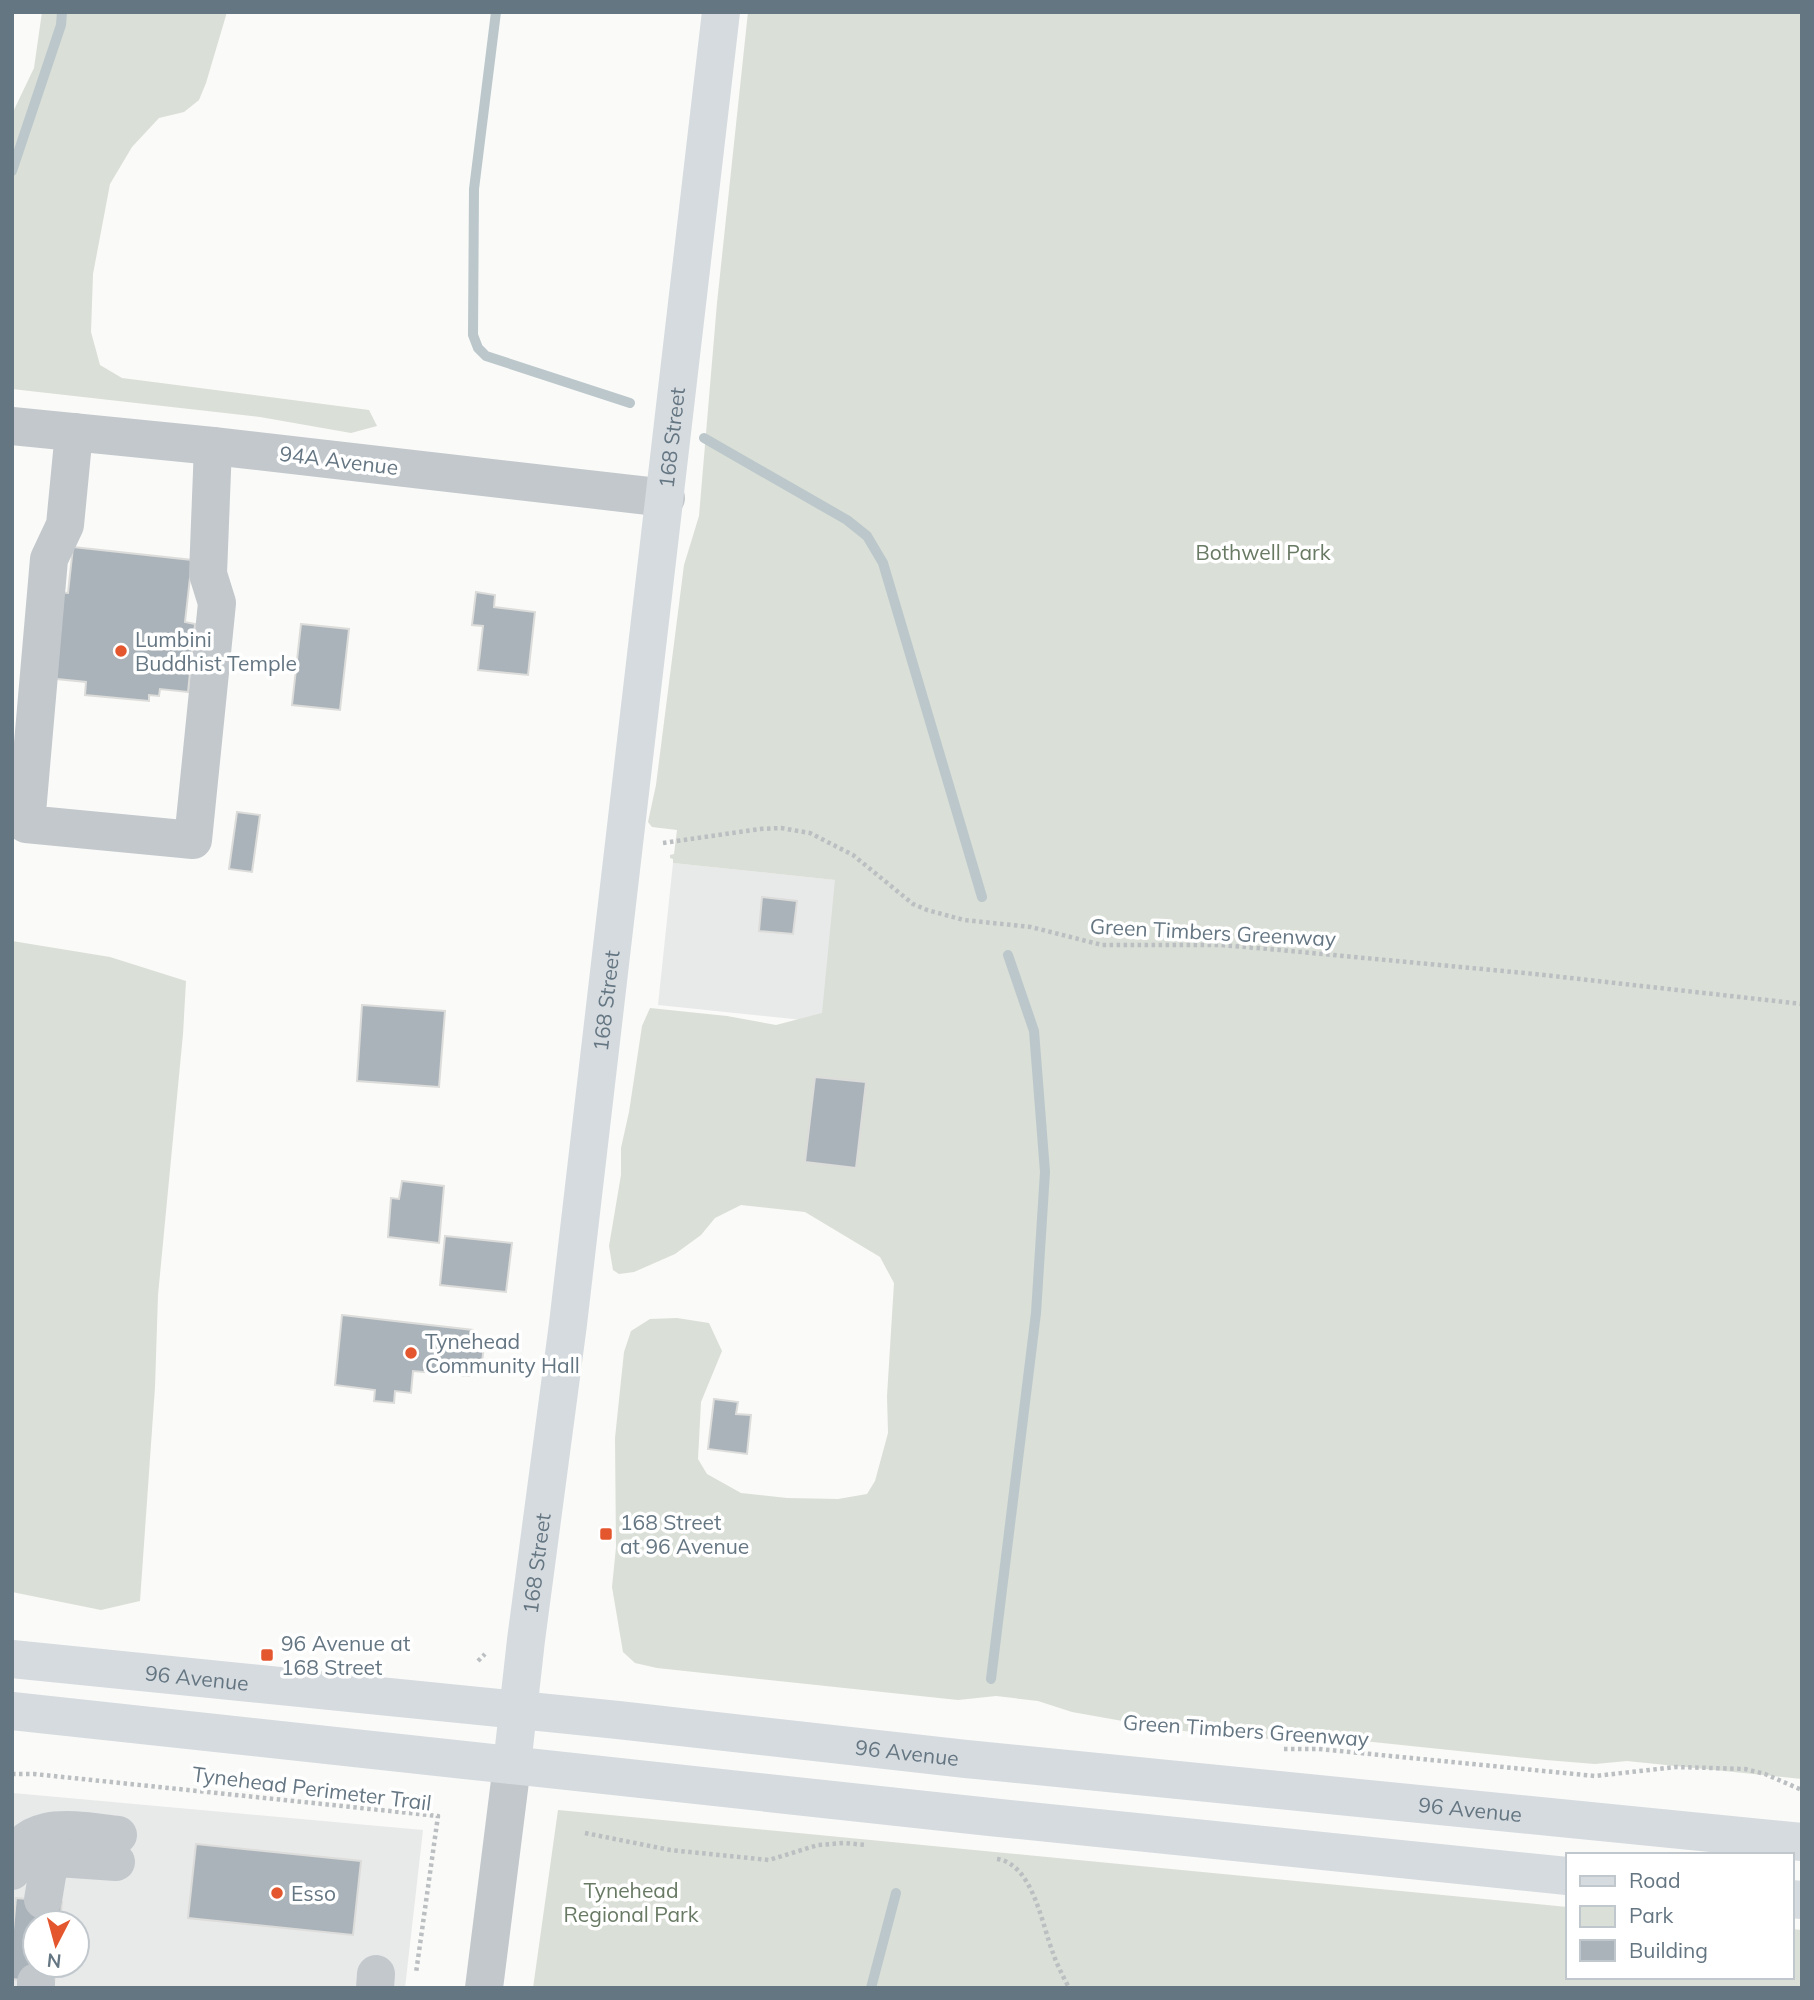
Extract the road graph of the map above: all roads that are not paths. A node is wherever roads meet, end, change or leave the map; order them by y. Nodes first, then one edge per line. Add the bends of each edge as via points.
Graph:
1 (721, 12) edge
2 (12, 426) edge
3 (74, 432) junction
4 (213, 446) junction
5 (666, 498) junction
6 (12, 1658) edge
7 (517, 1710) junction
8 (12, 1711) edge
9 (512, 1765) junction
10 (1802, 1842) edge
11 (12, 1871) edge
12 (1566, 1876) edge
13 (43, 1900) dead end
14 (484, 1988) edge

1 - 5 main road, 168 Street
2 - 3 street, 94A Avenue
3 - 4 street, 94A Avenue
3 - 4 street via 65,525 49,559 26,824 193,840 217,603 208,573
4 - 5 street, 94A Avenue
5 - 7 main road, 168 Street via 568,1324
6 - 7 main road, 96 Avenue
7 - 9 main road, 168 Street
7 - 10 main road, 96 Avenue
8 - 9 main road
9 - 12 main road
9 - 14 street, 168 Street
11 - 13 street via 21,1847 44,1832 60,1830 117,1848 58,1858 48,1870

